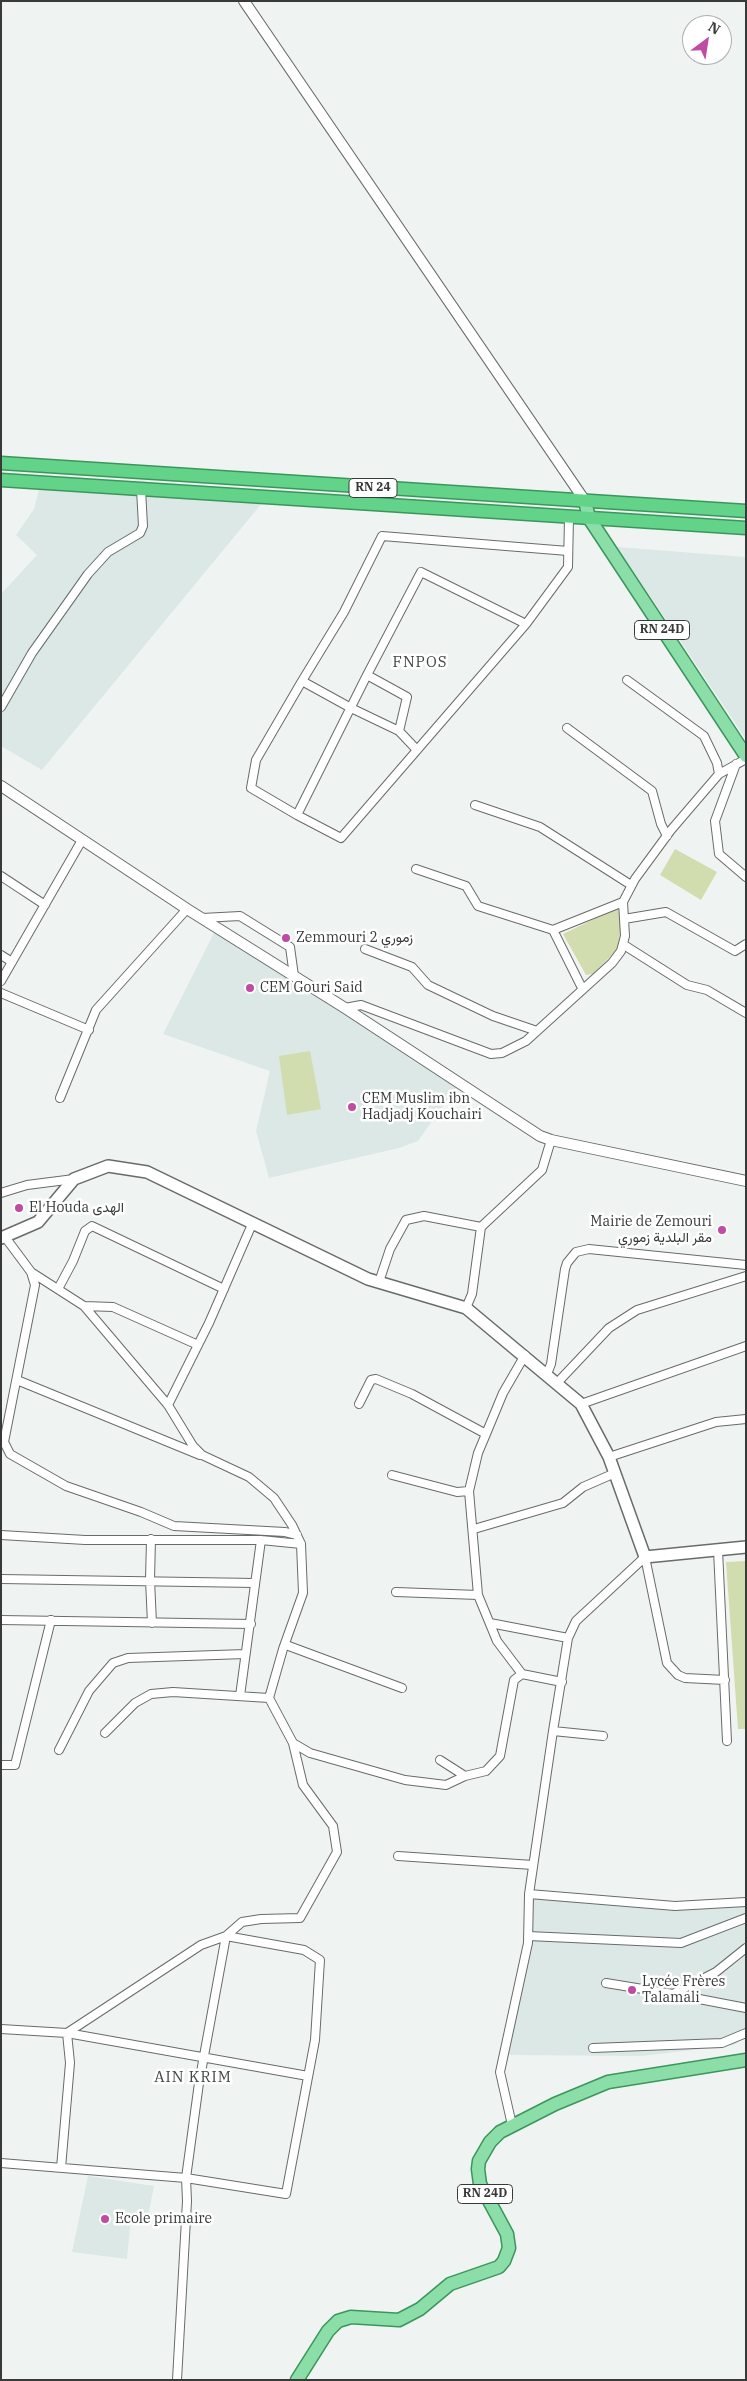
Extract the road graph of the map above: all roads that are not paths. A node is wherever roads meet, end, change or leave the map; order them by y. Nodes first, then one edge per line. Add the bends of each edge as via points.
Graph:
1 (244, 1) edge
2 (1, 463) edge
3 (1, 480) edge
4 (141, 489) junction
5 (585, 501) junction
6 (746, 511) edge
7 (569, 517) junction
8 (590, 518) junction
9 (746, 528) edge
10 (568, 551) junction
11 (526, 624) junction
12 (367, 674) junction
13 (627, 680) dead end
14 (302, 681) junction
15 (1, 707) edge
16 (351, 708) junction
17 (567, 728) dead end
18 (399, 731) junction
19 (417, 750) junction
20 (743, 759) edge
21 (719, 774) junction
22 (1, 786) edge
23 (475, 805) dead end
24 (297, 815) junction
25 (667, 836) junction
26 (82, 840) junction
27 (416, 869) dead end
28 (1, 876) edge
29 (746, 877) edge
30 (631, 885) junction
31 (623, 902) junction
32 (45, 905) junction
33 (187, 909) junction
34 (202, 918) junction
35 (624, 918) junction
36 (553, 930) junction
37 (746, 944) edge
38 (624, 945) junction
39 (365, 949) dead end
40 (1, 955) edge
41 (12, 962) junction
42 (294, 976) junction
43 (1, 981) edge
44 (582, 988) junction
45 (1, 993) edge
46 (345, 1008) junction
47 (746, 1013) edge
48 (89, 1030) junction
49 (537, 1030) junction
50 (60, 1098) dead end
51 (551, 1140) junction
52 (74, 1179) junction
53 (746, 1180) edge
54 (1, 1193) edge
55 (253, 1222) junction
56 (481, 1227) junction
57 (3, 1237) edge
58 (746, 1265) edge
59 (31, 1272) junction
60 (746, 1276) edge
61 (379, 1282) junction
62 (58, 1289) junction
63 (224, 1289) junction
64 (84, 1306) junction
65 (466, 1308) junction
66 (198, 1345) junction
67 (746, 1346) edge
68 (525, 1355) junction
69 (547, 1374) junction
70 (17, 1380) junction
71 (557, 1383) junction
72 (359, 1404) dead end
73 (581, 1404) junction
74 (168, 1406) junction
75 (746, 1419) edge
76 (486, 1434) junction
77 (3, 1444) edge
78 (202, 1455) junction
79 (609, 1457) junction
80 (615, 1473) junction
81 (392, 1474) dead end
82 (469, 1491) junction
83 (292, 1525) junction
84 (474, 1529) junction
85 (286, 1532) junction
86 (297, 1534) junction
87 (1, 1535) edge
88 (151, 1538) junction
89 (261, 1540) junction
90 (301, 1544) junction
91 (746, 1547) edge
92 (718, 1550) junction
93 (645, 1557) junction
94 (1, 1579) edge
95 (150, 1580) junction
96 (255, 1583) junction
97 (396, 1592) dead end
98 (478, 1595) junction
99 (1, 1620) edge
100 (51, 1620) junction
101 (152, 1623) junction
102 (490, 1623) junction
103 (251, 1624) junction
104 (568, 1638) junction
105 (286, 1645) junction
106 (245, 1654) junction
107 (522, 1674) junction
108 (725, 1680) junction
109 (562, 1682) junction
110 (402, 1688) dead end
111 (240, 1696) junction
112 (269, 1698) junction
113 (553, 1731) junction
114 (105, 1733) dead end
115 (603, 1736) dead end
116 (728, 1741) dead end
117 (293, 1743) junction
118 (60, 1750) dead end
119 (440, 1760) dead end
120 (1, 1765) edge
121 (465, 1776) junction
122 (398, 1856) dead end
123 (533, 1865) junction
124 (529, 1894) junction
125 (746, 1902) edge
126 (746, 1918) edge
127 (226, 1936) junction
128 (528, 1936) junction
129 (746, 1948) edge
130 (606, 1983) dead end
131 (672, 1994) junction
132 (746, 2008) edge
133 (1, 2029) edge
134 (67, 2033) junction
135 (746, 2033) edge
136 (593, 2048) dead end
137 (204, 2057) junction
138 (746, 2060) edge
139 (308, 2076) junction
140 (512, 2125) junction
141 (1, 2163) edge
142 (62, 2168) junction
143 (186, 2178) junction
144 (177, 2380) edge
145 (297, 2380) edge

1 - 5 street
2 - 5 highway, RN 24
3 - 4 highway, RN 24
4 - 7 highway, RN 24
4 - 15 street via 143,526 140,533 108,552 88,574 32,653
5 - 6 highway, RN 24
5 - 8 main road, RN 24D
7 - 8 highway, RN 24
7 - 10 street
8 - 9 highway, RN 24
8 - 20 main road, RN 24D
10 - 11 street via 568,568
10 - 14 street via 382,536 344,612
11 - 12 street via 421,572
11 - 19 street
12 - 16 street
12 - 18 street via 407,697
13 - 21 street via 704,736
14 - 16 street
14 - 24 street via 256,760 251,788
16 - 18 street
16 - 24 street
17 - 25 street via 652,791
18 - 19 street
19 - 24 street via 341,838
20 - 21 street
20 - 29 street via 715,821 719,854
21 - 25 street
22 - 26 street
23 - 30 street via 540,826
25 - 30 street
26 - 32 street
26 - 33 street
27 - 36 street via 466,886 478,906
28 - 32 street
30 - 31 street
31 - 35 street
31 - 36 street
32 - 41 street
33 - 34 street
33 - 48 street via 96,1010
34 - 42 street
34 - 42 street via 240,916 290,947
35 - 37 street via 666,912 735,951
35 - 38 street
36 - 44 street
38 - 44 street via 612,963
38 - 47 street via 687,985 707,990
39 - 49 street via 412,967 428,985 444,993 493,1016
40 - 41 street
41 - 43 street
42 - 46 street
44 - 49 street
45 - 48 street
46 - 49 street via 361,1006 491,1054 502,1053 526,1041
46 - 51 street via 540,1136
48 - 50 street
51 - 53 street
51 - 56 street via 542,1170
52 - 54 street via 27,1185
52 - 55 main road via 108,1166 147,1172
52 - 57 main road via 38,1222
55 - 61 main road
55 - 63 street
56 - 61 street via 424,1216 406,1220 390,1249
56 - 65 street via 472,1294
57 - 59 street
58 - 69 street via 588,1249 576,1252 565,1269
59 - 62 street
59 - 70 street via 35,1285
60 - 71 street via 636,1310 610,1328
61 - 65 main road
62 - 63 street via 85,1230 92,1226
62 - 64 street
63 - 66 street
64 - 66 street via 113,1307
64 - 74 street
65 - 68 main road
66 - 74 street
67 - 73 street
68 - 69 main road
68 - 76 street via 503,1393
69 - 71 main road
70 - 77 street
70 - 78 street
71 - 73 main road
72 - 76 street via 371,1380 376,1379 412,1394
73 - 79 main road
74 - 78 street
75 - 79 street via 716,1422
76 - 82 street
77 - 85 street via 10,1454 66,1486 174,1526
78 - 83 street via 249,1478 274,1498
79 - 80 main road
80 - 84 street via 583,1487 563,1503
80 - 93 main road
81 - 82 street via 457,1492
82 - 84 street
83 - 85 street
83 - 86 street
84 - 98 street
85 - 86 street
86 - 90 street
87 - 88 street via 85,1540
88 - 89 street
88 - 95 street
89 - 90 street
89 - 96 street
90 - 105 street via 303,1593
91 - 92 main road
92 - 93 main road
92 - 108 street
93 - 104 street via 576,1621
93 - 108 street via 667,1664 685,1678
94 - 95 street
95 - 96 street
95 - 101 street
96 - 103 street
97 - 98 street
98 - 102 street
99 - 100 street
100 - 101 street
100 - 120 street via 15,1765
101 - 103 street
102 - 104 street
102 - 107 street via 497,1641
103 - 106 street
104 - 109 street
105 - 110 street
105 - 112 street
106 - 111 street
106 - 118 street via 128,1658 113,1663 89,1691
107 - 109 street
107 - 121 street via 514,1680 500,1756 486,1771
108 - 116 street
109 - 113 street
111 - 112 street
111 - 114 street via 152,1694 135,1703
112 - 117 street
113 - 115 street
113 - 123 street
117 - 121 street via 310,1753 405,1780 446,1785
117 - 127 street via 303,1785 333,1826 337,1852 300,1918 242,1922
119 - 121 street
122 - 123 street
123 - 124 street
124 - 125 street via 675,1906
124 - 128 street
126 - 128 street via 681,1942
127 - 134 street via 201,1945
127 - 137 street
127 - 139 street via 304,1950 320,1960 315,2040
128 - 140 street via 500,2072
129 - 131 street via 716,1972
130 - 131 street
131 - 132 street
133 - 134 street
134 - 137 street
134 - 142 street via 70,2063
135 - 136 street via 722,2043
137 - 139 street
137 - 143 street
138 - 140 main road, RN 24D via 608,2082
139 - 143 street via 286,2194
140 - 145 main road, RN 24D via 490,2142 478,2169 480,2184 507,2234 509,2248 499,2267 450,2284 420,2309 399,2320 352,2317 338,2321 328,2331
141 - 142 street
142 - 143 street
143 - 144 street

